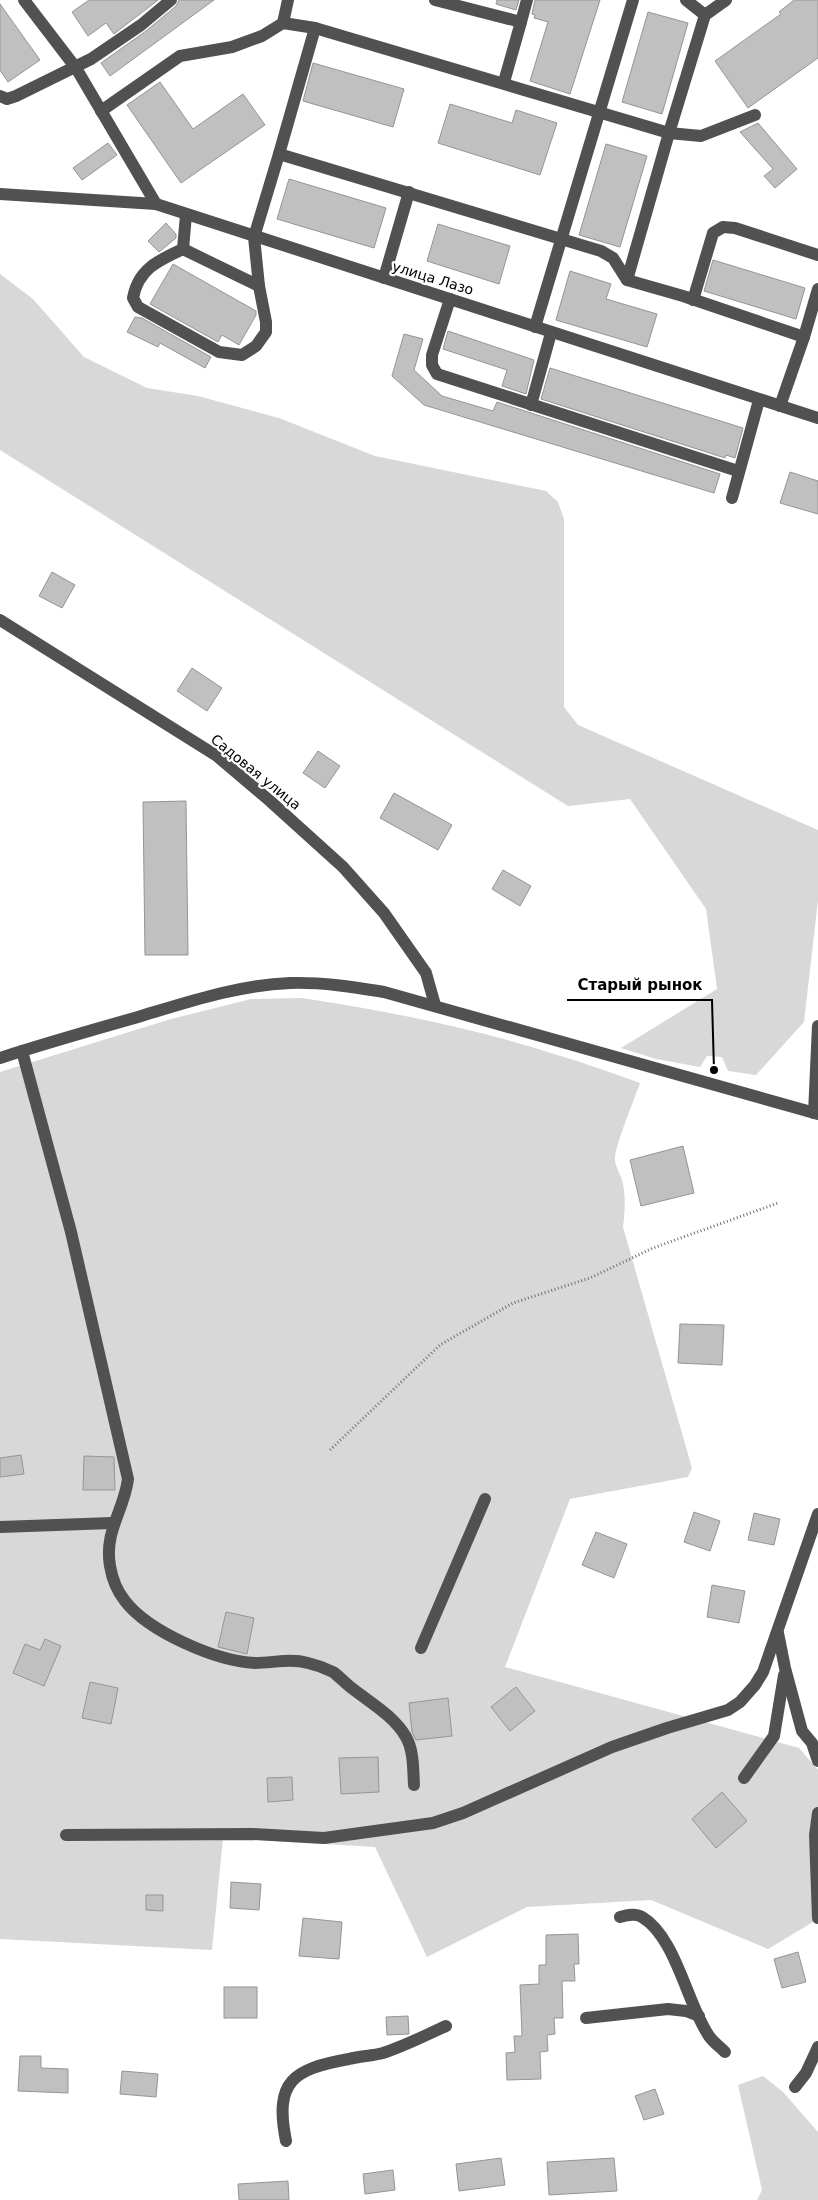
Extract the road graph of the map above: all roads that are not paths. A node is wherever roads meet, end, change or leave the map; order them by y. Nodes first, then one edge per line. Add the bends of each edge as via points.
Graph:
1 (24, 0) edge
2 (171, 0) edge
3 (288, 0) edge
4 (435, 0) edge
5 (527, 0) edge
6 (633, 0) edge
7 (686, 0) edge
8 (726, 0) edge
9 (705, 15) junction
10 (521, 22) junction
11 (283, 23) junction
12 (315, 28) junction
13 (76, 68) junction
14 (504, 82) junction
15 (0, 96) edge
16 (101, 111) junction
17 (600, 112) junction
18 (755, 115) dead end
19 (669, 133) junction
20 (279, 154) junction
21 (409, 192) junction
22 (0, 194) edge
23 (156, 204) junction
24 (186, 215) junction
25 (254, 237) junction
26 (562, 239) junction
27 (183, 249) junction
28 (818, 255) edge
29 (384, 278) junction
30 (627, 280) junction
31 (259, 286) junction
32 (818, 289) edge
33 (450, 299) junction
34 (693, 300) junction
35 (535, 327) junction
36 (551, 333) junction
37 (804, 337) junction
38 (759, 400) junction
39 (531, 405) junction
40 (780, 406) junction
41 (818, 418) edge
42 (738, 471) junction
43 (732, 498) dead end
44 (0, 620) edge
45 (435, 1006) junction
46 (818, 1026) edge
47 (22, 1051) junction
48 (0, 1058) edge
49 (816, 1113) edge
50 (485, 1499) dead end
51 (818, 1514) edge
52 (112, 1523) dead end
53 (0, 1527) edge
54 (778, 1631) junction
55 (421, 1648) dead end
56 (785, 1668) junction
57 (818, 1761) edge
58 (744, 1778) dead end
59 (414, 1785) dead end
60 (818, 1813) edge
61 (66, 1835) dead end
62 (620, 1917) dead end
63 (818, 1918) edge
64 (699, 2016) junction
65 (586, 2018) dead end
66 (446, 2026) dead end
67 (818, 2047) edge
68 (725, 2052) dead end
69 (795, 2086) dead end
70 (286, 2141) dead end

1 - 13 street
2 - 13 street via 141,25
3 - 11 street
4 - 10 street
5 - 10 street
6 - 17 street
7 - 9 street
8 - 9 street
9 - 19 street
10 - 14 street
11 - 12 street
11 - 16 street via 262,36 232,47 180,56
12 - 14 street
12 - 20 street
13 - 15 street via 16,96
13 - 16 street
14 - 17 street
16 - 23 street
17 - 19 street
17 - 26 street
18 - 19 street via 701,136
19 - 30 street
20 - 21 street
20 - 25 street
21 - 26 street
21 - 29 street
22 - 23 street, улица Лазо
23 - 24 street, улица Лазо
24 - 25 street, улица Лазо
24 - 27 street
25 - 29 street, улица Лазо
25 - 31 street
26 - 30 street via 613,258
26 - 35 street
27 - 31 street
27 - 31 street via 156,261 144,272 135,286 133,298 138,307 219,352 242,355 256,346 266,332
28 - 34 street via 723,227 713,233
29 - 33 street, улица Лазо
30 - 34 street
32 - 37 street
33 - 35 street, улица Лазо
33 - 39 street via 432,355 432,365 437,374
34 - 37 street
35 - 36 street, улица Лазо
36 - 38 street, улица Лазо
36 - 39 street
37 - 40 street
38 - 40 street, улица Лазо
38 - 42 street
39 - 42 street
40 - 41 street, улица Лазо
42 - 43 street
44 - 45 street, Садовая улица via 217,756 270,801 343,868 384,913 426,973
45 - 47 street via 348,986 290,983 252,987 208,996
45 - 49 street
46 - 49 street
47 - 48 street
47 - 59 street via 71,1232 128,1479 126,1494 108,1543 115,1583 125,1601 145,1618 171,1636 205,1652 230,1660 256,1663 298,1661 334,1673 397,1724 407,1738 412,1754
50 - 55 street
51 - 54 street
52 - 53 street
54 - 56 street
54 - 61 street via 755,1685 728,1710 612,1747 463,1813 433,1823 324,1838 252,1834
56 - 57 street via 802,1731 812,1744
56 - 58 street via 774,1736
60 - 63 street via 815,1835
62 - 64 street via 641,1916 656,1929 670,1951
64 - 65 street via 668,2010
64 - 68 street via 709,2037
66 - 70 street via 382,2053 313,2067 296,2076 287,2087 282,2103
67 - 69 street via 806,2073

